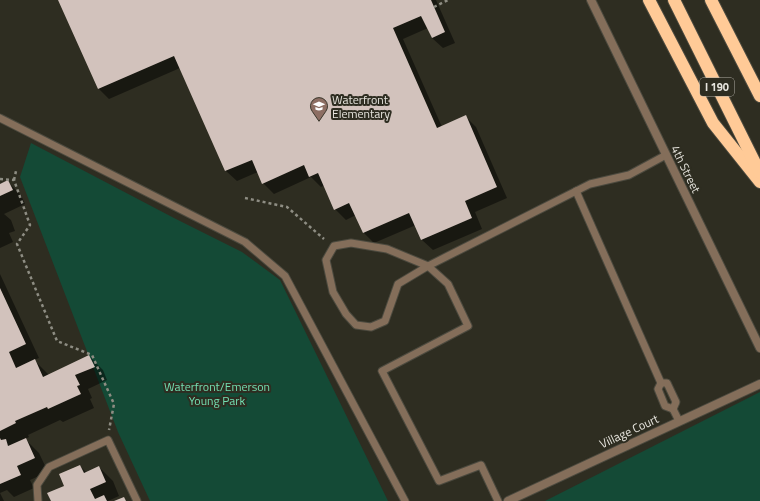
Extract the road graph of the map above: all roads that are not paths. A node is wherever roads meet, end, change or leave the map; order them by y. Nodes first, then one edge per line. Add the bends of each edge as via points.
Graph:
1 (591, 0) edge
2 (649, 0) edge
3 (674, 0) edge
4 (711, 0) edge
5 (760, 96) edge
6 (0, 118) edge
7 (666, 155) junction
8 (760, 173) edge
9 (760, 182) edge
10 (576, 191) junction
11 (428, 266) junction
12 (760, 348) edge
13 (661, 383) junction
14 (760, 384) edge
15 (673, 409) junction
16 (679, 421) junction
17 (38, 501) edge
18 (137, 501) edge
19 (405, 501) edge
20 (498, 501) edge
21 (508, 501) edge

1 - 7 street, 4th Street
2 - 9 highway via 713,123
3 - 8 highway, I 190
4 - 5 highway, I 190
6 - 19 lane via 245,242 285,276
7 - 10 lane via 629,175 590,184
7 - 12 street, 4th Street
10 - 11 lane
10 - 13 lane
11 - 11 lane via 388,250 351,243 334,246 326,260 333,292 346,314 356,325 371,327 385,321 398,284
11 - 20 lane via 448,284 468,326 382,371 439,481 481,465
13 - 15 lane via 658,389 665,406
13 - 15 lane via 667,383 676,402
14 - 16 street, Village Court
15 - 16 lane
16 - 21 street, Village Court
17 - 18 lane via 38,485 49,467 108,440

